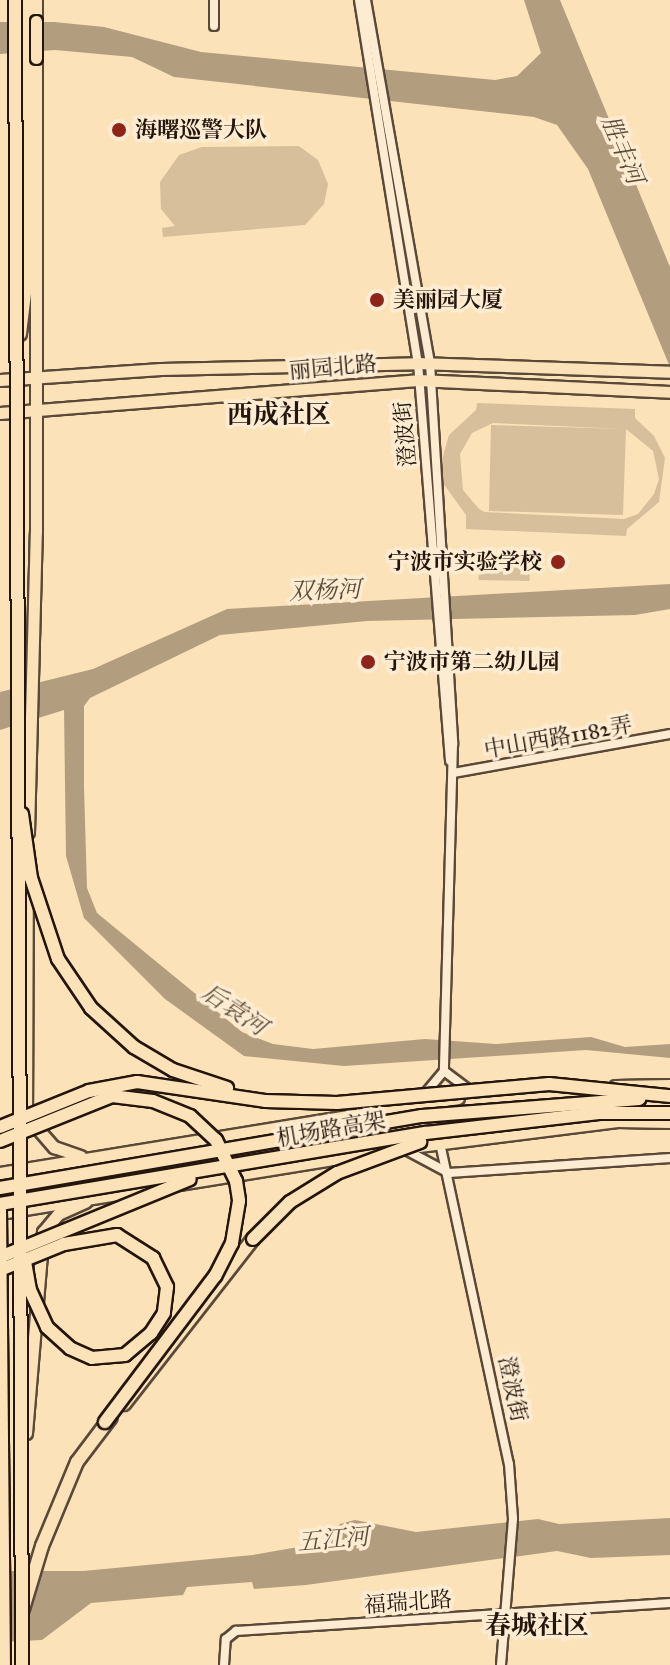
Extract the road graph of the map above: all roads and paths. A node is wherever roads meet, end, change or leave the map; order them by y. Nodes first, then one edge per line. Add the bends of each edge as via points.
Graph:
1 (15, 0) edge
2 (29, 0) edge
3 (36, 0) edge
4 (214, 0) edge
5 (359, 0) edge
6 (366, 0) edge
7 (214, 26) dead end
8 (373, 57) junction
9 (17, 361) junction
10 (424, 363) junction
11 (667, 372) edge
12 (36, 377) junction
13 (0, 380) edge
14 (424, 380) junction
15 (670, 392) edge
16 (36, 411) junction
17 (0, 413) edge
18 (670, 734) edge
19 (453, 773) junction
20 (17, 800) junction
21 (444, 1070) junction
22 (670, 1085) edge
23 (475, 1096) junction
24 (670, 1097) edge
25 (265, 1101) junction
26 (418, 1102) junction
27 (26, 1113) junction
28 (670, 1113) edge
29 (670, 1122) edge
30 (502, 1124) junction
31 (0, 1127) edge
32 (0, 1141) edge
33 (440, 1143) junction
34 (402, 1148) junction
35 (88, 1158) junction
36 (670, 1158) edge
37 (25, 1170) junction
38 (206, 1172) junction
39 (0, 1173) edge
40 (449, 1173) junction
41 (0, 1188) edge
42 (100, 1195) junction
43 (25, 1208) junction
44 (0, 1209) edge
45 (19, 1226) junction
46 (0, 1257) edge
47 (0, 1270) edge
48 (105, 1422) junction
49 (25, 1437) junction
50 (2, 1570) edge
51 (670, 1603) edge
52 (23, 1609) junction
53 (502, 1615) junction
54 (4, 1665) edge
55 (23, 1665) edge
56 (224, 1665) edge
57 (501, 1665) edge

1 - 9 highway, bridge
2 - 9 highway, bridge via 29,261
3 - 12 main road, bridge
4 - 7 street
5 - 8 street, 澄波街
6 - 8 street, 澄波街
8 - 10 street, 澄波街
9 - 20 highway, bridge
10 - 11 main road, 丽园北路
10 - 12 main road, 丽园北路
10 - 14 street, 澄波街
12 - 13 main road, 丽园北路
12 - 16 main road
14 - 15 main road, 丽园北路
14 - 16 main road, 丽园北路
14 - 19 street, 澄波街
16 - 17 main road, 丽园北路
16 - 27 main road
18 - 19 street, 中山西路1182弄
19 - 21 street, 澄波街
20 - 25 highway, bridge via 31,878 58,959 91,1008 134,1047 173,1070
20 - 45 highway, bridge
21 - 23 street
21 - 26 street
22 - 23 main road
23 - 26 main road
24 - 25 highway, bridge via 549,1084 405,1101
24 - 41 highway, 机场路高架, bridge via 422,1116
25 - 31 highway, bridge via 137,1082 89,1091
26 - 35 main road
27 - 35 main road via 54,1147
27 - 37 main road
28 - 30 highway, 机场路高架, bridge via 599,1113
29 - 33 main road via 617,1121
30 - 38 highway, 机场路高架, bridge
30 - 48 highway, bridge via 364,1160 290,1202 253,1239 141,1386
32 - 48 highway, bridge via 112,1096 153,1101 190,1116 216,1140 236,1181 239,1201 232,1243 215,1276
33 - 34 main road
33 - 40 street, 澄波街
34 - 40 street
34 - 42 main road
35 - 37 main road
36 - 40 street
37 - 39 main road
37 - 43 main road
38 - 44 highway, 机场路高架, bridge
38 - 46 highway, bridge
40 - 53 street, 澄波街 via 503,1426 513,1519
42 - 43 main road
42 - 49 main road via 58,1214 43,1232
43 - 44 main road
43 - 49 main road
44 - 50 highway, bridge
45 - 47 highway, bridge via 24,1251 26,1264 28,1277 30,1290 47,1327 70,1348 92,1358 125,1355 151,1333 164,1313 167,1287 153,1258 117,1235 64,1244 26,1260 13,1265
45 - 52 highway, bridge
48 - 52 highway via 77,1462
49 - 52 main road, bridge
50 - 54 highway, bridge
51 - 53 street, 福瑞北路
52 - 55 highway, bridge
53 - 56 street, 福瑞北路 via 236,1631 226,1639
53 - 57 street, 澄波街

